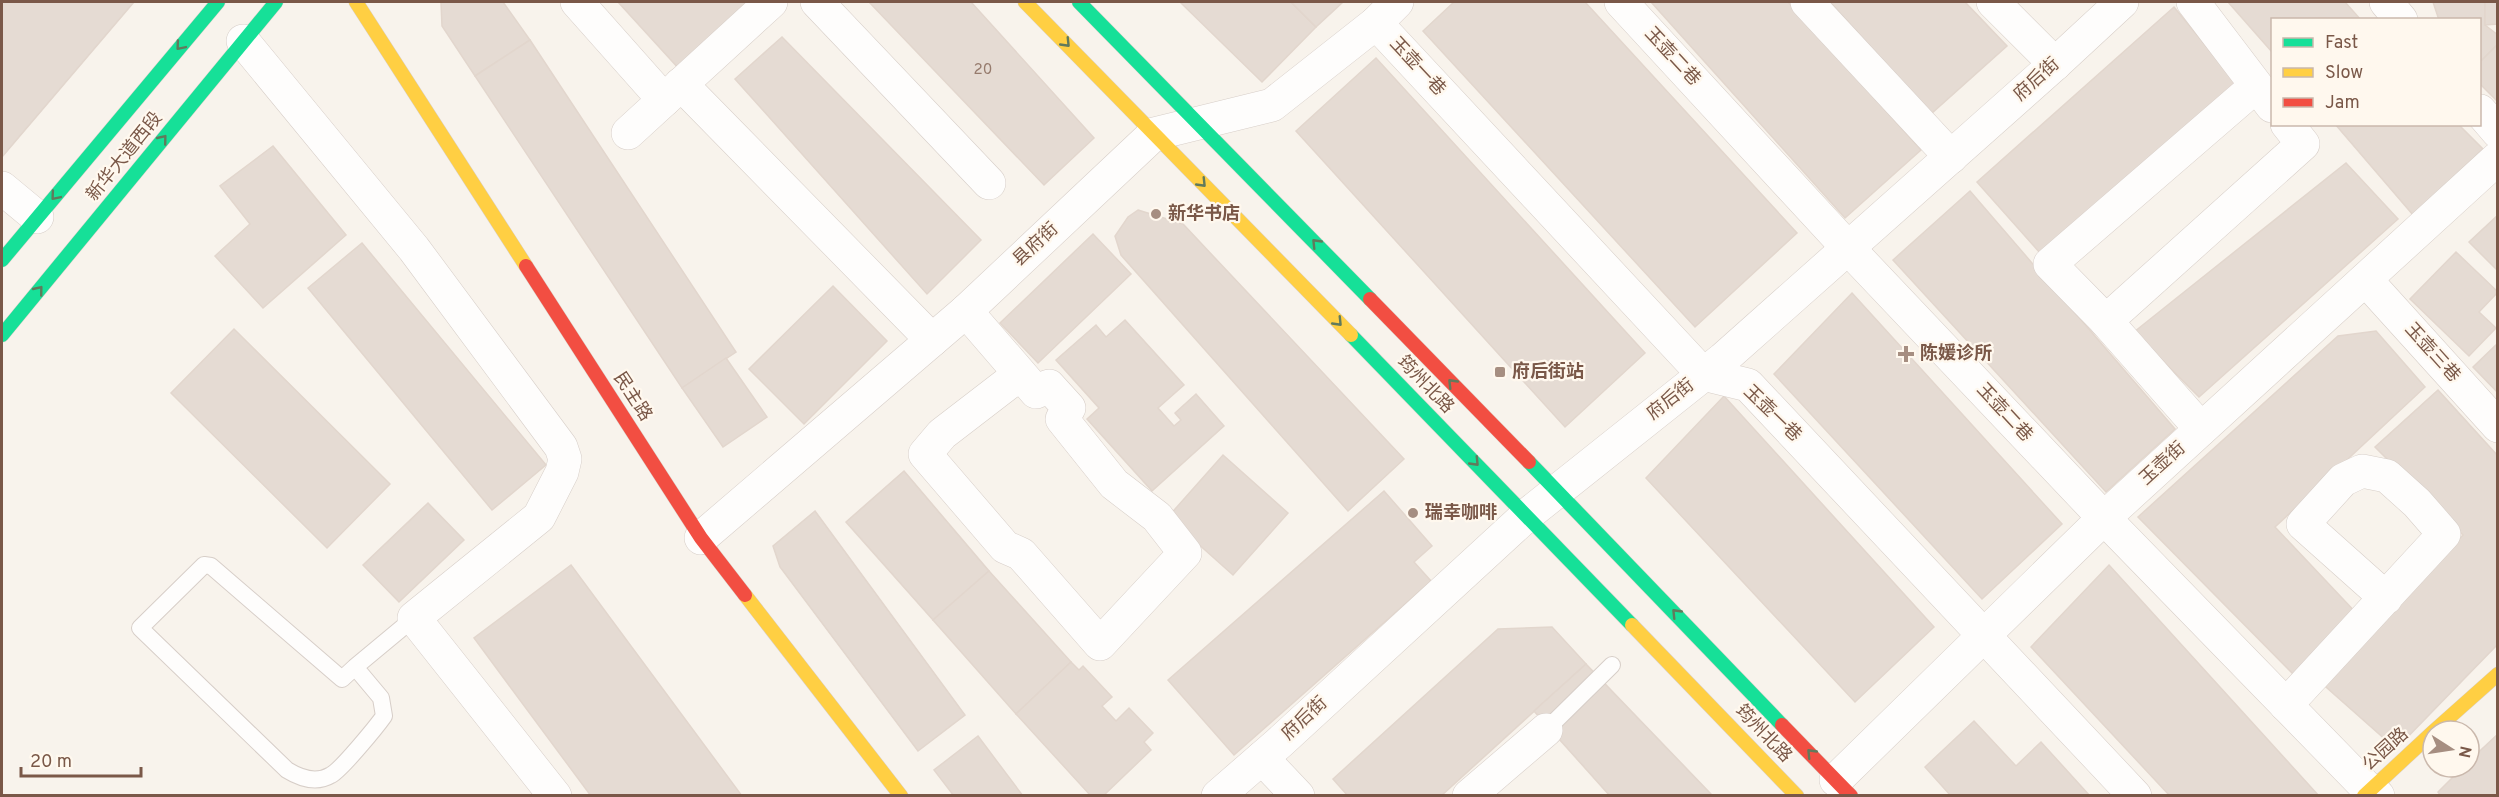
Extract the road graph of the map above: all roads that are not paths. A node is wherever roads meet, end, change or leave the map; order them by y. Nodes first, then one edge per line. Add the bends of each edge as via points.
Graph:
1 (218, 2) edge
2 (276, 2) edge
3 (356, 2) edge
4 (577, 2) edge
5 (771, 2) edge
6 (817, 2) edge
7 (1025, 2) edge
8 (1079, 2) edge
9 (1621, 2) edge
10 (1807, 2) edge
11 (1994, 2) edge
12 (2122, 2) edge
13 (2193, 2) edge
14 (2386, 2) edge
15 (1387, 12) edge
16 (2399, 18) edge
17 (243, 41) junction
18 (2055, 64) junction
19 (672, 92) junction
20 (2264, 96) edge
21 (2481, 112) edge
22 (1199, 123) junction
23 (2289, 126) edge
24 (2498, 132) edge
25 (628, 133) dead end
26 (1154, 134) junction
27 (1950, 157) junction
28 (2498, 158) edge
29 (989, 183) dead end
30 (2, 188) edge
31 (37, 218) junction
32 (1848, 248) junction
33 (2, 260) edge
34 (2366, 280) junction
35 (966, 311) junction
36 (2106, 321) junction
37 (2, 335) edge
38 (932, 340) junction
39 (1020, 374) junction
40 (1703, 375) junction
41 (2498, 426) edge
42 (2201, 429) junction
43 (1556, 490) junction
44 (1527, 515) junction
45 (2104, 518) junction
46 (700, 538) junction
47 (2386, 598) dead end
48 (414, 618) junction
49 (1983, 635) junction
50 (1612, 665) dead end
51 (355, 667) junction
52 (2498, 674) edge
53 (2286, 705) junction
54 (2448, 719) edge
55 (1546, 730) joint
56 (2421, 745) edge
57 (1262, 758) junction
58 (1844, 788) edge
59 (2370, 794) edge
60 (555, 795) edge
61 (901, 795) edge
62 (1218, 795) edge
63 (1298, 795) edge
64 (1469, 795) edge
65 (1797, 795) edge
66 (2135, 795) edge

1 -> 31 main road, 新华大道西段
2 - 17 main road, 新华大道西段
3 - 46 main road, 民主路
4 - 19 street
5 - 19 street
6 - 29 street
7 -> 26 main road, 筠州北路
8 - 22 main road, 筠州北路
9 - 32 street, 玉壶二巷
10 - 27 street
11 - 18 street
12 - 18 street, 府后街
13 - 20 street
14 - 16 street
15 - 22 street, 县府街 via 1272,105
15 - 40 street, 玉壶一巷
37 -> 17 main road, 新华大道西段
17 - 48 street via 414,249 561,447 565,459 539,517
18 - 27 street, 府后街
19 - 25 street
19 - 38 street
20 - 36 street via 2050,264
21 - 24 street
22 - 26 street, 县府街
43 -> 22 main road, 筠州北路
23 - 36 street via 2303,144
26 - 35 street, 县府街
26 -> 44 main road, 筠州北路
27 - 32 street, 府后街
28 - 34 street, 玉壶街
30 - 31 street
31 - 33 main road, 新华大道西段
32 - 40 street, 府后街
32 - 45 street, 玉壶二巷
34 - 41 street, 玉壶三巷
34 - 42 street, 玉壶街
35 - 38 street, 县府街
35 - 39 street
36 - 42 street
38 - 46 street, 县府街
39 - 39 street via 1036,392 1049,386 1069,408 1062,418 1114,484 1157,517 1185,553 1100,644 1021,554 1005,547 925,454 942,434
40 - 43 street, 府后街
40 - 49 street, 玉壶一巷 via 1748,385
42 - 45 street, 玉壶街
43 - 44 street, 府后街
58 -> 43 main road, 筠州北路
44 - 57 street, 府后街
44 - 65 main road, 筠州北路
45 - 49 street, 玉壶街
45 - 53 street, 玉壶二巷
46 - 61 main road, 民主路
47 - 53 street
48 - 51 lane
48 - 60 street
49 - 58 street, 玉壶街
49 - 66 street, 玉壶一巷
50 - 55 lane
51 - 51 lane via 381,698 384,716 332,775 301,778 287,770 140,628 204,565 211,566 342,679
52 - 54 main road, 公园路
53 - 59 street, 玉壶二巷
55 - 64 street
56 - 59 main road, 公园路
57 - 62 street, 府后街
57 - 63 street

